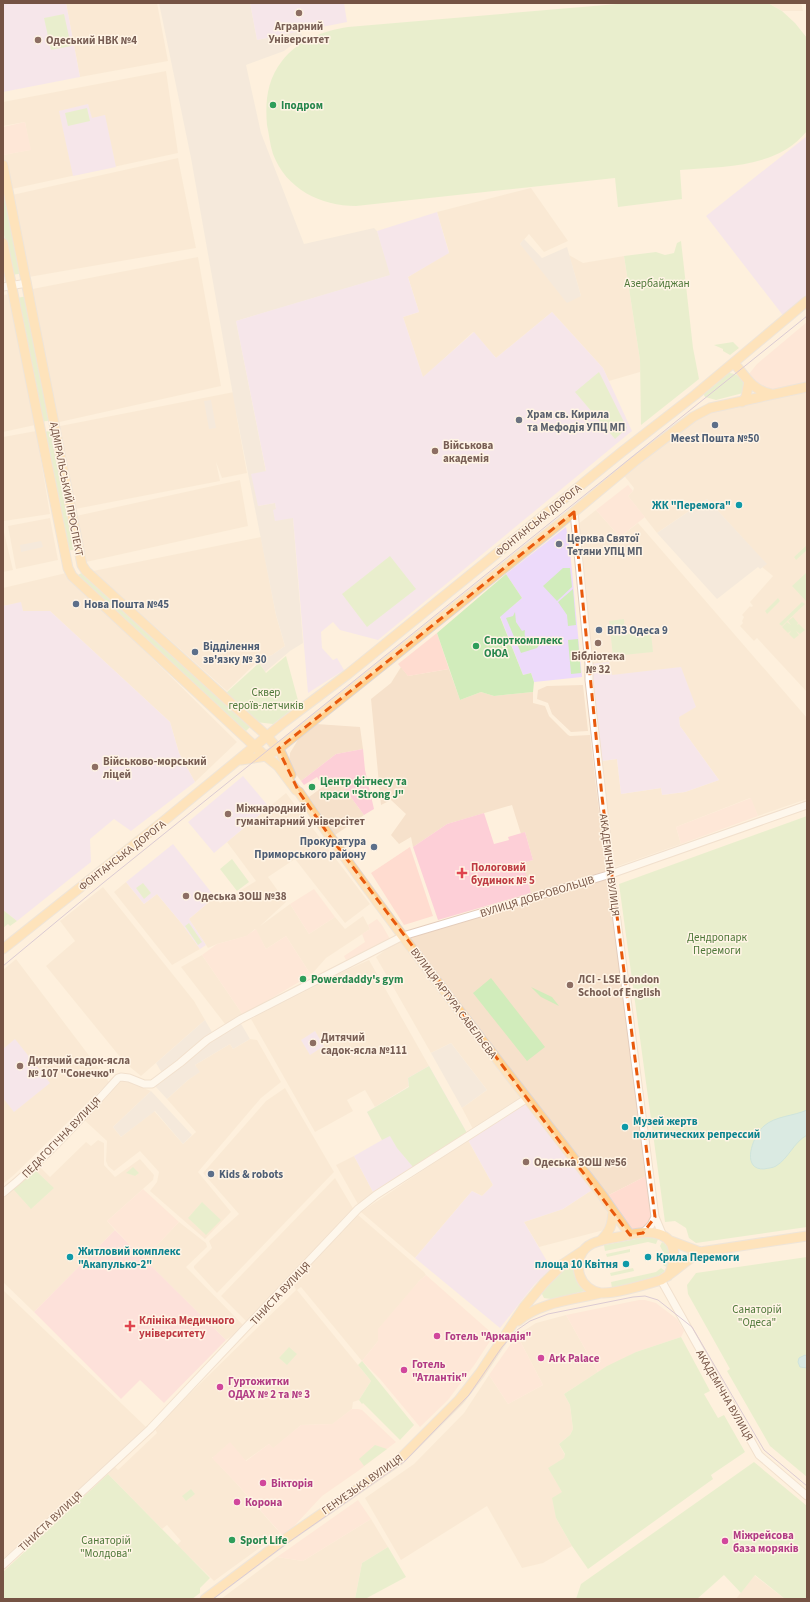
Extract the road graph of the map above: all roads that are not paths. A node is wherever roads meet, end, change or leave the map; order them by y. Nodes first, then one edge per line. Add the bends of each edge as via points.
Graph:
1 (3, 165) edge
2 (3, 243) edge
3 (27, 283) junction
4 (8, 286) edge
5 (807, 302) edge
6 (734, 362) junction
7 (749, 381) junction
8 (807, 387) edge
9 (773, 395) junction
10 (742, 402) junction
11 (574, 512) junction
12 (280, 725) junction
13 (256, 726) junction
14 (267, 736) junction
15 (245, 737) junction
16 (290, 738) junction
17 (255, 746) junction
18 (278, 749) junction
19 (266, 756) junction
20 (240, 760) junction
21 (299, 792) junction
22 (807, 805) edge
23 (611, 874) junction
24 (403, 936) junction
25 (3, 949) edge
26 (119, 1078) joint
27 (526, 1098) junction
28 (3, 1193) edge
29 (613, 1212) junction
30 (655, 1217) junction
31 (643, 1233) junction
32 (630, 1235) junction
33 (807, 1236) edge
34 (665, 1238) junction
35 (600, 1241) junction
36 (584, 1250) junction
37 (700, 1252) junction
38 (664, 1278) junction
39 (544, 1283) junction
40 (602, 1293) junction
41 (553, 1304) junction
42 (512, 1327) junction
43 (807, 1496) edge
44 (3, 1565) edge
45 (205, 1599) edge

1 - 3 main road, АДМІРАЛЬСЬКИЙ ПРОСПЕКТ
2 - 4 main road, АДМІРАЛЬСЬКИЙ ПРОСПЕКТ
3 - 4 street
3 - 13 main road, АДМІРАЛЬСЬКИЙ ПРОСПЕКТ via 82,565 149,630
4 - 15 main road, АДМІРАЛЬСЬКИЙ ПРОСПЕКТ via 68,568 74,578
5 - 6 main road, ФОНТАНСЬКА ДОРОГА
6 - 7 main road
6 - 12 main road, ФОНТАНСЬКА ДОРОГА via 348,674
7 - 9 main road via 761,392
7 - 10 main road via 746,397
8 - 9 main road, ФОНТАНСЬКА ДОРОГА
9 - 10 main road, ФОНТАНСЬКА ДОРОГА
10 - 11 main road, ФОНТАНСЬКА ДОРОГА via 710,408 693,417
11 - 16 main road, ФОНТАНСЬКА ДОРОГА
11 - 23 street, АКАДЕМІЧНА ВУЛИЦЯ via 589,680
12 - 14 main road, ФОНТАНСЬКА ДОРОГА
12 - 16 main road via 281,736
13 - 14 main road, АДМІРАЛЬСЬКИЙ ПРОСПЕКТ
13 - 15 main road via 253,737
14 - 17 main road, ФОНТАНСЬКА ДОРОГА
14 - 18 main road, АДМІРАЛЬСЬКИЙ ПРОСПЕКТ
15 - 17 main road, АДМІРАЛЬСЬКИЙ ПРОСПЕКТ
16 - 18 main road, ФОНТАНСЬКА ДОРОГА
17 - 19 main road, АДМІРАЛЬСЬКИЙ ПРОСПЕКТ
17 - 20 main road, ФОНТАНСЬКА ДОРОГА
18 - 19 main road, ФОНТАНСЬКА ДОРОГА
18 - 21 main road, ВУЛИЦЯ АРТУРА САВЕЛЬЄВА via 299,787
19 - 20 main road, ФОНТАНСЬКА ДОРОГА
19 - 21 main road, ВУЛИЦЯ АРТУРА САВЕЛЬЄВА via 278,766
20 - 25 main road, ФОНТАНСЬКА ДОРОГА
21 - 24 main road, ВУЛИЦЯ АРТУРА САВЕЛЬЄВА
22 - 23 street, ВУЛИЦЯ ДОБРОВОЛЬЦІВ
23 - 24 street, ВУЛИЦЯ ДОБРОВОЛЬЦІВ
23 - 30 street, АКАДЕМІЧНА ВУЛИЦЯ
24 - 26 street, ВУЛИЦЯ ДОБРОВОЛЬЦІВ via 248,1015 212,1037 152,1084
24 - 27 main road, ВУЛИЦЯ АРТУРА САВЕЛЬЄВА
26 - 28 street, ПЕДАГОГІЧНА ВУЛИЦЯ via 30,1170
27 - 29 main road, ВУЛИЦЯ АРТУРА САВЕЛЬЄВА
27 - 44 street, ТІНИСТА ВУЛИЦЯ via 358,1209 150,1429
29 - 32 main road, ВУЛИЦЯ АРТУРА САВЕЛЬЄВА
29 - 35 main road via 612,1227
30 - 31 street
30 - 34 street, АКАДЕМІЧНА ВУЛИЦЯ
31 - 32 main road
31 - 34 main road via 654,1233
32 - 35 main road
33 - 37 main road
34 - 37 main road
34 - 38 main road via 674,1250 675,1258 673,1266
35 - 36 main road
36 - 39 main road, ГЕНУЕЗЬКА ВУЛИЦЯ via 563,1264
36 - 40 main road via 579,1260 580,1275 588,1287
37 - 38 main road
38 - 40 main road
38 - 43 street, АКАДЕМІЧНА ВУЛИЦЯ via 759,1455
39 - 41 main road via 540,1289 540,1296 544,1301
39 - 42 main road, ГЕНУЕЗЬКА ВУЛИЦЯ via 524,1307
40 - 41 main road, ГЕНУЕЗЬКА ВУЛИЦЯ
41 - 42 main road, ГЕНУЕЗЬКА ВУЛИЦЯ via 534,1310
42 - 45 main road, ГЕНУЕЗЬКА ВУЛИЦЯ via 459,1400 398,1461 285,1539

